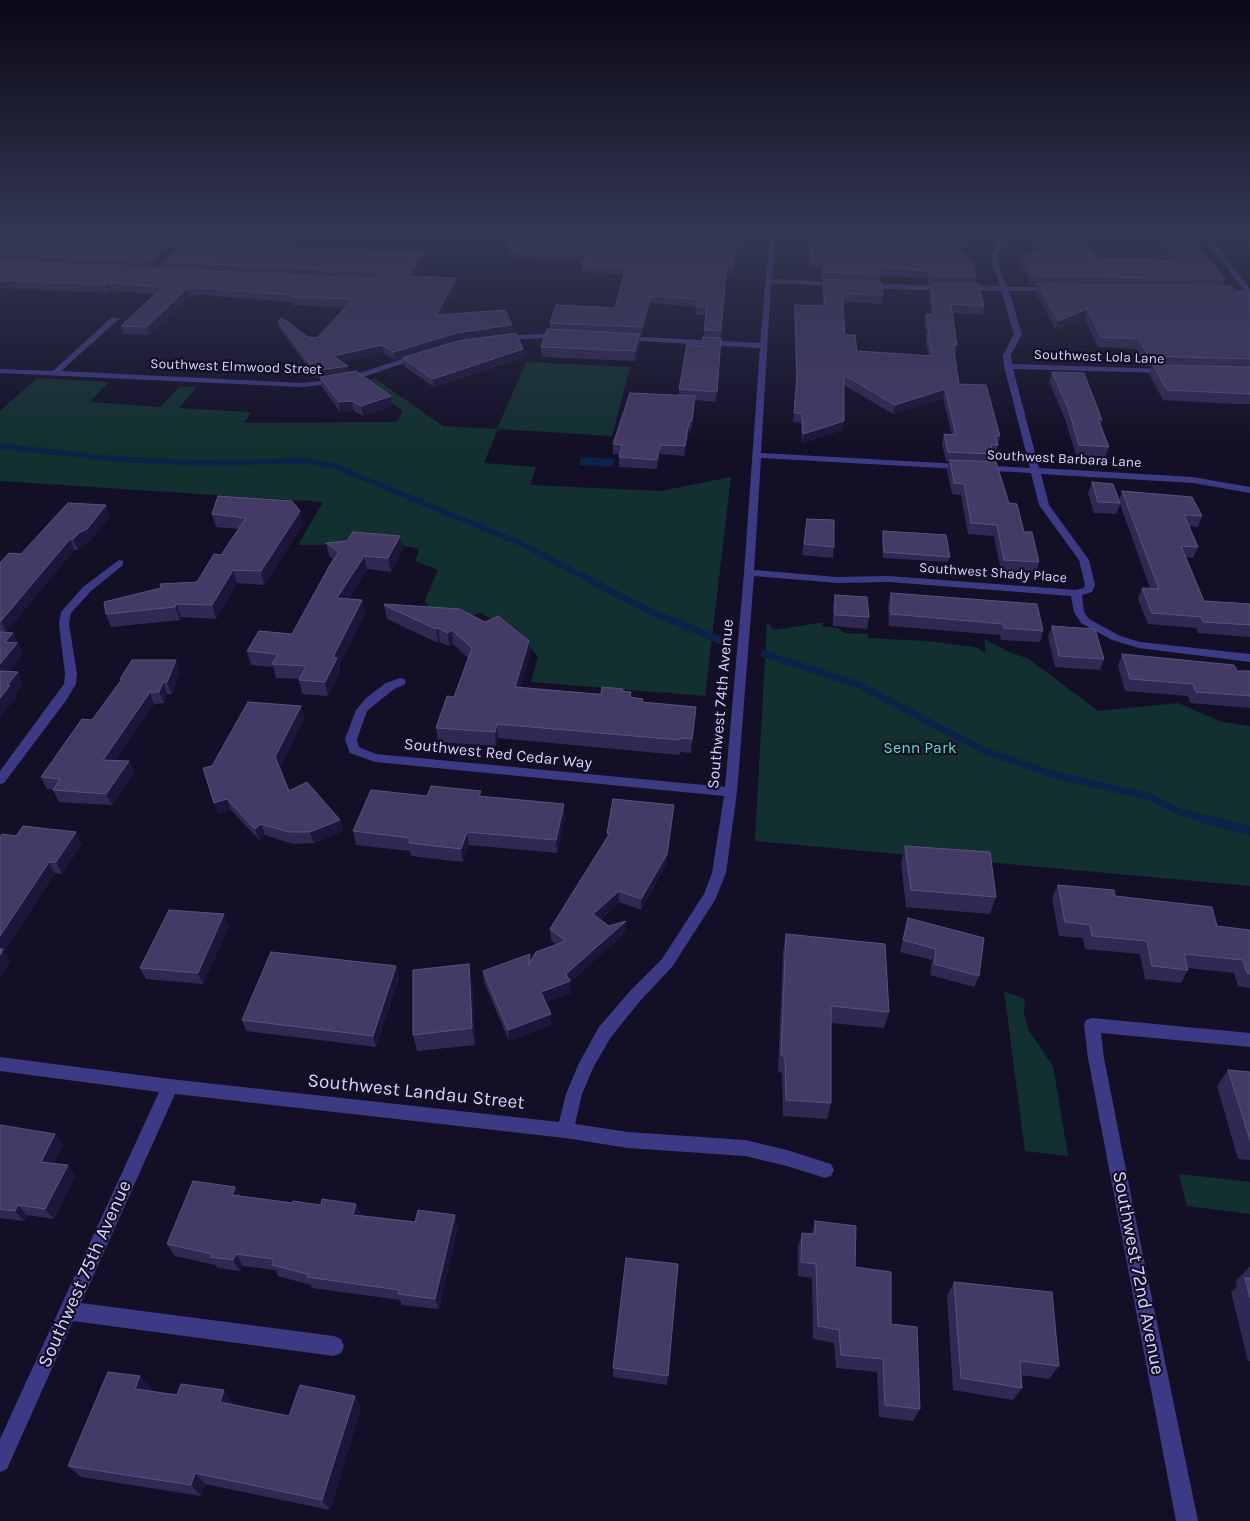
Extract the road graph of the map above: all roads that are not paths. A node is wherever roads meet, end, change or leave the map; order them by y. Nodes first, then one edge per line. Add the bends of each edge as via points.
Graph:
1 (767, 305) edge
2 (1010, 305) edge
3 (114, 319) dead end
4 (572, 336) edge
5 (496, 338) edge
6 (610, 338) edge
7 (764, 346) junction
8 (430, 353) edge
9 (1008, 366) junction
10 (0, 371) edge
11 (1177, 371) edge
12 (56, 372) junction
13 (756, 455) junction
14 (1034, 472) junction
15 (1250, 490) edge
16 (119, 564) dead end
17 (750, 573) junction
18 (1076, 593) junction
19 (1250, 658) edge
20 (400, 682) dead end
21 (0, 780) edge
22 (731, 792) junction
23 (1250, 1040) edge
24 (0, 1064) edge
25 (170, 1086) junction
26 (565, 1130) junction
27 (825, 1170) dead end
28 (69, 1311) junction
29 (334, 1346) dead end
30 (0, 1462) edge
31 (1187, 1521) edge

1 - 7 street, Southwest 74th Avenue
2 - 9 street, Southwest Shady Place via 1018,334 1007,355
3 - 12 street
4 - 5 street
6 - 7 street
7 - 13 street, Southwest 74th Avenue
8 - 12 street, Southwest Elmwood Street via 345,380 317,384
9 - 11 street, Southwest Lola Lane
9 - 14 street, Southwest Shady Place
10 - 12 street, Southwest Elmwood Street
13 - 14 street, Southwest Barbara Lane
13 - 17 street, Southwest 74th Avenue
14 - 15 street, Southwest Barbara Lane via 1193,480
14 - 18 street, Southwest Shady Place via 1044,505 1084,560 1090,585 1088,590
16 - 21 street via 87,589 66,612 64,624 70,684
17 - 18 street, Southwest Shady Place via 837,580 889,579
17 - 22 street, Southwest 74th Avenue
18 - 19 street via 1079,612 1085,621 1116,638 1139,645
20 - 22 street, Southwest Red Cedar Way via 379,694 362,710 351,739 354,750 375,758
22 - 26 street, Southwest 74th Avenue via 720,873 710,896 667,963 605,1032 587,1062 574,1094
23 - 31 street, Southwest 72nd Avenue via 1092,1025
24 - 25 street, Southwest Landau Street
25 - 26 street, Southwest Landau Street
25 - 28 street, Southwest 75th Avenue
26 - 27 street, Southwest Landau Street via 628,1140 745,1148
28 - 29 street
28 - 30 street, Southwest 75th Avenue

